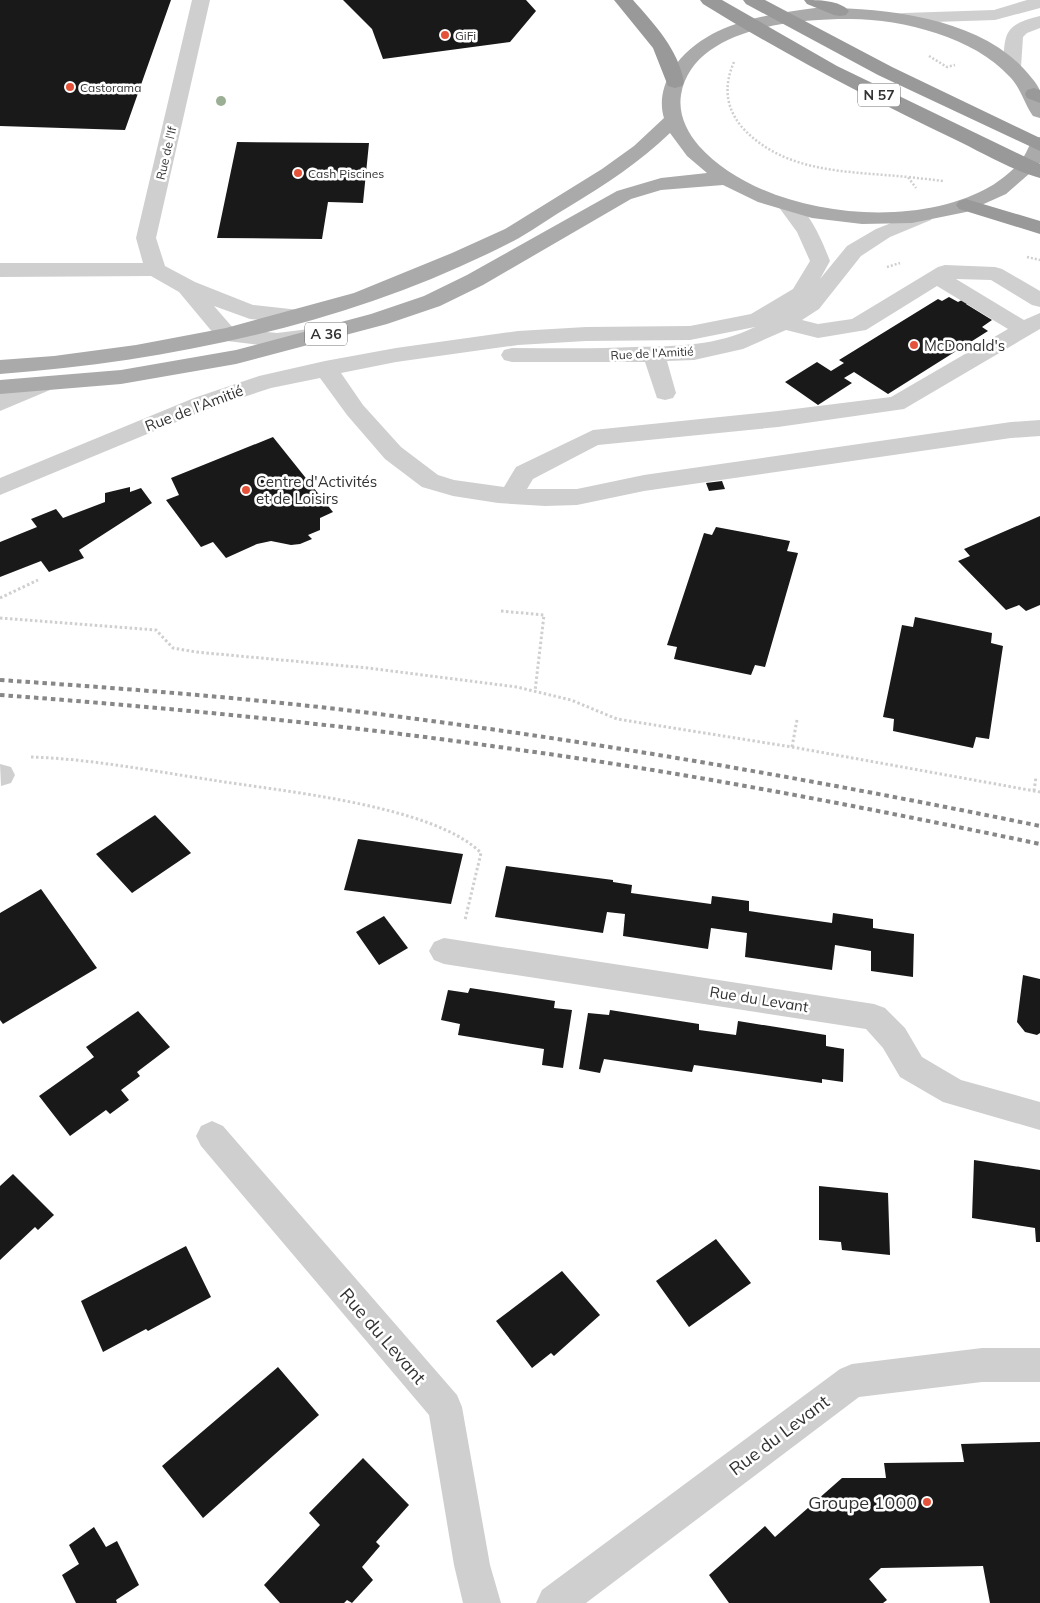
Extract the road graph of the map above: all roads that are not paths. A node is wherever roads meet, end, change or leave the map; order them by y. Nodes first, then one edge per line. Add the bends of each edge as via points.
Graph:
1 (201, 0) edge
2 (623, 0) edge
3 (710, 0) edge
4 (752, 0) edge
5 (1040, 2) edge
6 (810, 6) edge
7 (904, 18) junction
8 (1040, 21) edge
9 (1012, 68) junction
10 (675, 82) junction
11 (1038, 101) edge
12 (674, 120) junction
13 (1040, 144) edge
14 (1040, 172) edge
15 (725, 179) junction
16 (966, 205) junction
17 (788, 206) junction
18 (924, 216) junction
19 (1040, 228) edge
20 (155, 268) junction
21 (0, 270) edge
22 (937, 278) junction
23 (187, 287) junction
24 (1040, 300) edge
25 (300, 316) junction
26 (784, 322) junction
27 (1032, 324) edge
28 (326, 334) junction
29 (227, 335) junction
30 (654, 354) junction
31 (396, 355) junction
32 (0, 368) edge
33 (326, 368) junction
34 (42, 385) junction
35 (0, 387) edge
36 (665, 393) dead end
37 (0, 403) edge
38 (1040, 428) edge
39 (0, 487) edge
40 (511, 496) junction
41 (451, 952) road end
42 (1040, 1116) edge
43 (212, 1136) dead end
44 (1040, 1365) edge
45 (482, 1603) edge
46 (555, 1603) edge

1 - 20 street, Rue de l'If via 146,238
2 - 10 highway, N 57 via 659,44 674,70
3 - 14 highway, N 57 via 836,73
4 - 13 highway, N 57 via 885,72
5 - 7 street, N 57 via 995,15
6 - 7 main road, N 57
6 - 10 main road, N 57 via 725,33 686,63
7 - 9 main road, N 57 via 939,27 970,40
8 - 9 street via 1021,29 1014,36
9 - 11 main road, N 57
10 - 12 main road, N 57 via 671,100
12 - 15 main road, N 57 via 684,140 701,160
12 - 25 main road, A 36 via 633,156 512,233 362,298
13 - 16 main road, N 57 via 1031,162 1013,181
15 - 17 main road, N 57
15 - 28 main road, A 36 via 670,180 624,194 475,280 432,301
16 - 18 main road, N 57
16 - 19 highway
17 - 18 main road, N 57 via 862,218
17 - 31 street, Rue de l'Amitié via 807,231 820,261 801,293 757,320 690,333 518,338
18 - 26 street, Rue de l'Amitié via 883,233 854,251 811,304
20 - 21 street
20 - 23 street
22 - 24 street via 945,272 995,274
22 - 26 street via 858,326 818,331
22 - 27 street
23 - 25 street via 250,312
23 - 29 street
25 - 29 main road, A 36
26 - 30 street, Rue de l'Amitié via 743,342 694,352
27 - 40 street via 896,404 593,438 524,474
28 - 29 street via 277,340
28 - 34 main road, A 36 via 236,357 121,377
29 - 32 main road, A 36 via 136,352
30 - 31 street, Rue de l'Amitié
30 - 36 street
31 - 33 street, Rue de l'Amitié
33 - 39 street, Rue de l'Amitié via 267,381 202,403
33 - 40 street via 355,410 393,453 430,481 452,488
34 - 35 main road, A 36
34 - 37 street
38 - 40 street via 644,483 577,497
41 - 42 street, Rue du Levant via 874,1017 894,1038 911,1067 954,1092
43 - 45 street, Rue du Levant via 444,1407
44 - 46 street, Rue du Levant via 982,1364 852,1380

